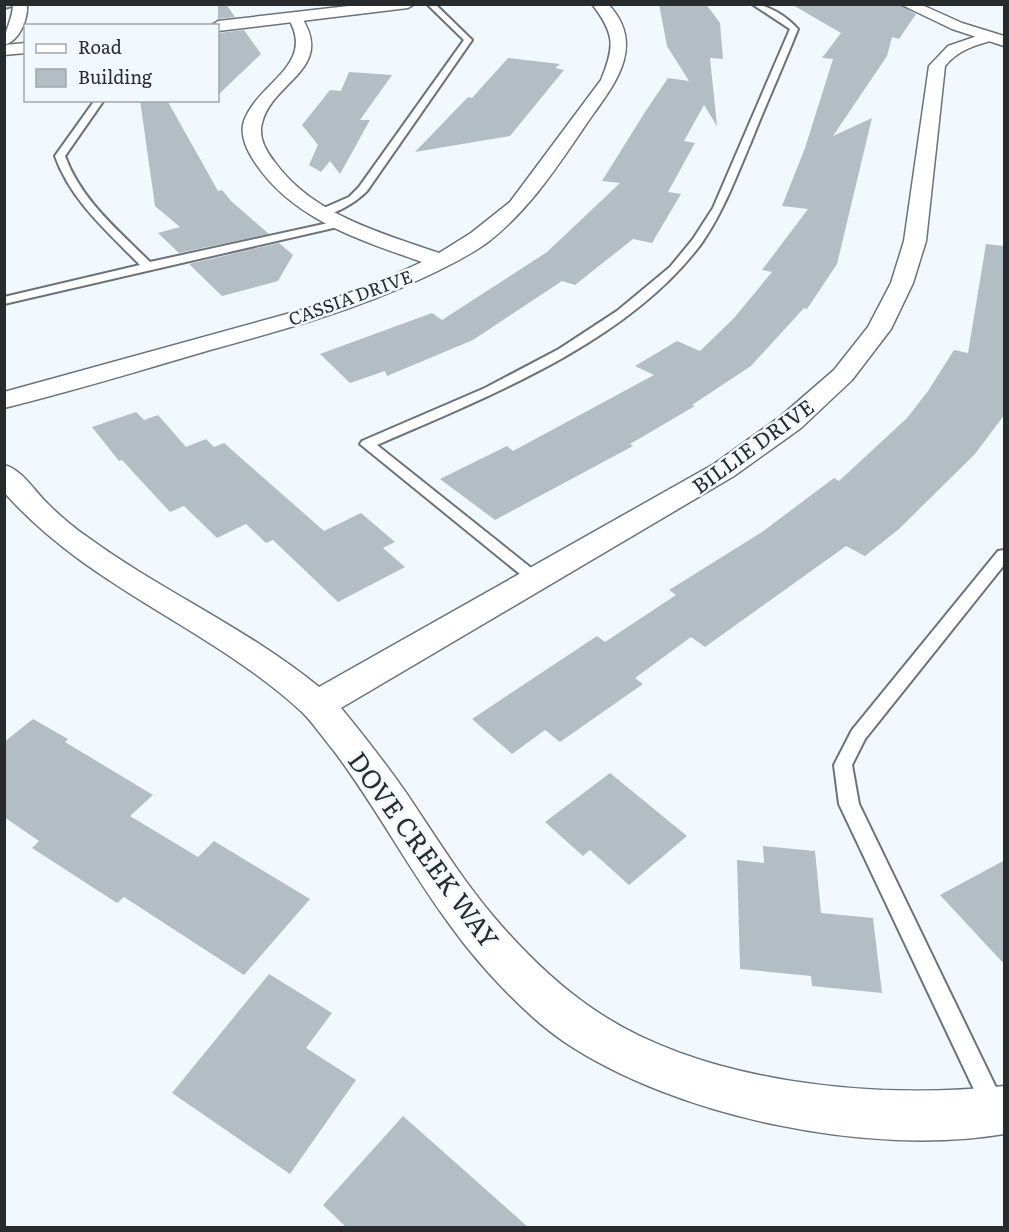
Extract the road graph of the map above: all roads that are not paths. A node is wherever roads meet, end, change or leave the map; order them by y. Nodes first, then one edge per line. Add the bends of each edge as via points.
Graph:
1 (19, 4) edge
2 (408, 4) edge
3 (430, 4) edge
4 (599, 4) edge
5 (754, 4) edge
6 (907, 4) edge
7 (4, 6) edge
8 (295, 18) junction
9 (219, 26) edge
10 (997, 39) edge
11 (4, 40) edge
12 (24, 48) edge
13 (4, 50) edge
14 (98, 102) edge
15 (321, 213) junction
16 (342, 223) junction
17 (441, 261) junction
18 (148, 266) junction
19 (4, 301) edge
20 (4, 400) edge
21 (4, 474) edge
22 (1005, 555) edge
23 (537, 579) junction
24 (317, 705) junction
25 (1000, 1111) edge

1 - 7 lane
1 - 11 street via 17,27
2 - 8 street
3 - 15 lane via 468,40 363,189 353,199
4 - 17 street, CASSIA DRIVE via 618,32 619,57 609,81 517,206 479,238
5 - 23 lane via 794,28 718,208 698,241 674,269 621,314 563,352 490,390 368,444
6 - 10 street
8 - 9 street
8 - 15 street via 305,35 303,52 294,69 260,107 252,124 255,146 269,174
10 - 23 street, BILLIE DRIVE via 965,43 946,52 937,66 915,240 902,283 879,329 843,375 791,422 724,470
12 - 13 street
14 - 18 lane via 64,148 62,164 71,184
15 - 16 street
16 - 17 street
16 - 18 lane
17 - 20 street, CASSIA DRIVE via 386,288 320,312
18 - 19 lane
21 - 24 street, DOVE CREEK WAY via 50,524 153,596 267,665
22 - 25 lane via 858,735 843,765 849,804
23 - 24 street, BILLIE DRIVE
24 - 25 street, DOVE CREEK WAY via 371,771 469,918 520,975 579,1026 663,1070 744,1096 810,1108 913,1116

